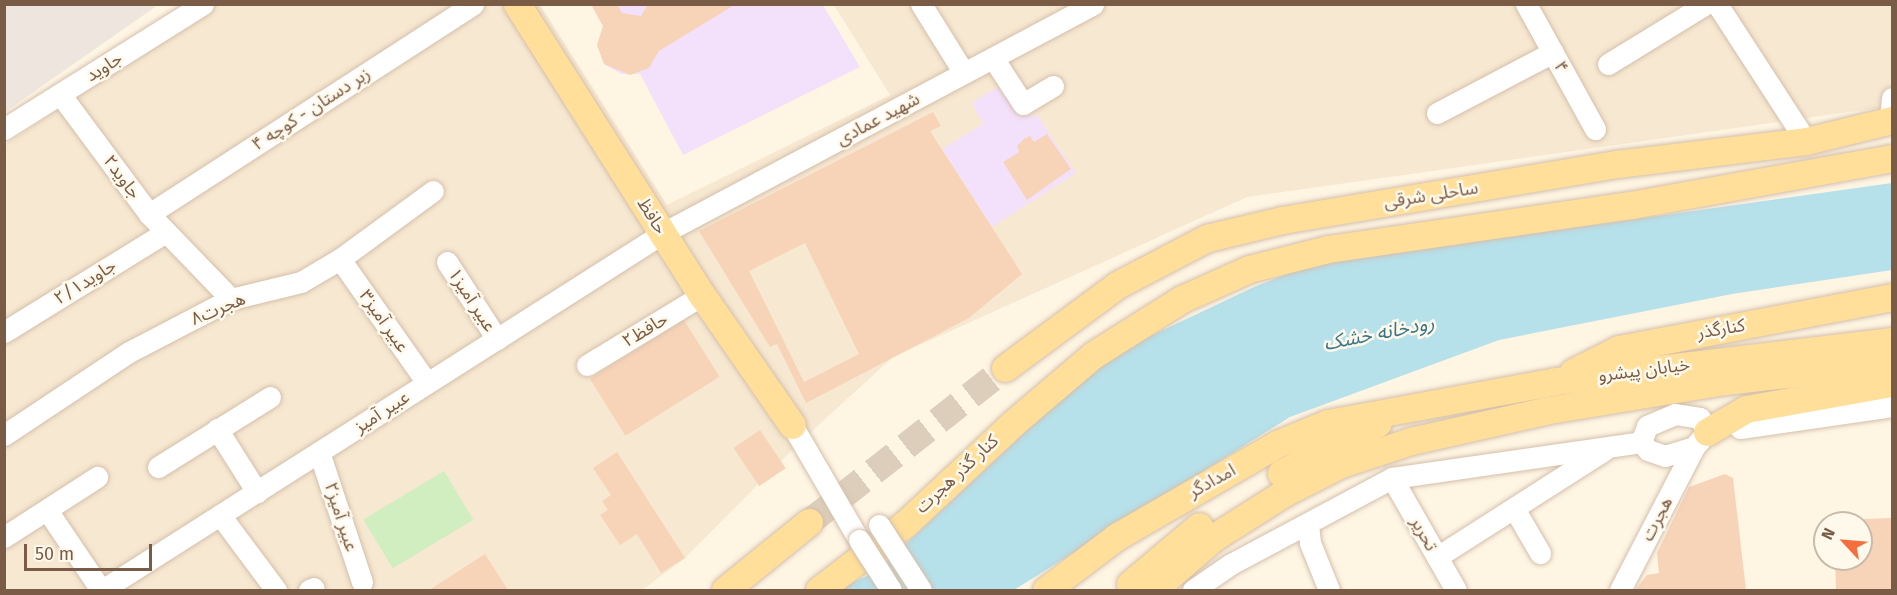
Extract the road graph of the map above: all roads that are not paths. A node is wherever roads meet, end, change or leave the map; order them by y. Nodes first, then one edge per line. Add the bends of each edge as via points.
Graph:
1 (203, 4) edge
2 (473, 4) edge
3 (517, 4) edge
4 (921, 4) edge
5 (1526, 4) edge
6 (1706, 4) edge
7 (1717, 4) edge
8 (1083, 7) edge
9 (1553, 52) junction
10 (993, 58) junction
11 (1608, 64) dead end
12 (964, 73) junction
13 (1053, 86) dead end
14 (60, 94) junction
15 (1437, 113) dead end
16 (1892, 113) edge
17 (4, 129) edge
18 (1595, 129) dead end
19 (1806, 141) junction
20 (1893, 158) edge
21 (433, 191) dead end
22 (149, 214) junction
23 (166, 232) junction
24 (663, 233) junction
25 (340, 260) junction
26 (447, 262) dead end
27 (702, 296) junction
28 (1893, 297) edge
29 (231, 299) junction
30 (4, 332) edge
31 (497, 339) junction
32 (1893, 341) edge
33 (1893, 362) edge
34 (587, 365) dead end
35 (1005, 368) tunnel mouth
36 (1893, 379) edge
37 (1556, 381) junction
38 (427, 383) junction
39 (270, 397) dead end
40 (1888, 411) edge
41 (1397, 412) junction
42 (792, 425) joint
43 (1740, 428) dead end
44 (217, 429) junction
45 (4, 435) edge
46 (1700, 440) junction
47 (1641, 442) junction
48 (1610, 446) junction
49 (319, 452) junction
50 (158, 467) dead end
51 (98, 477) dead end
52 (1392, 478) junction
53 (257, 492) junction
54 (47, 510) junction
55 (1515, 510) junction
56 (847, 513) junction
57 (220, 515) junction
58 (809, 522) tunnel mouth
59 (1308, 524) junction
60 (4, 537) edge
61 (1540, 553) dead end
62 (1437, 557) junction
63 (362, 582) dead end
64 (1142, 587) edge
65 (101, 591) edge
66 (276, 591) edge
67 (725, 591) edge
68 (819, 591) edge
69 (891, 591) edge
70 (921, 591) edge
71 (1046, 591) edge
72 (1193, 591) edge
73 (1329, 591) edge
74 (1456, 591) edge
75 (1620, 591) edge

1 - 14 street, جاوید
2 - 22 street, زبر دستان - کوچه ۴
3 - 24 main road, حافظ
4 - 12 street
5 - 9 street, ۴
6 - 11 street
7 - 19 street
8 - 10 street, شهید عمادی
9 - 15 street
9 - 18 street, ۴
10 - 12 street, شهید عمادی
10 - 13 street via 1023,104
12 - 24 street, شهید عمادی
14 - 17 street, جاوید
14 - 22 street, ۲جاوید
16 - 19 main road, ساحلی شرقی
19 - 35 main road, ساحلی شرقی via 1617,164 1282,220 1208,238 1117,285
20 - 68 main road, کنار گذر هجرت via 1631,205 1328,249 1249,269 1182,299 1094,355 1012,424 906,523
21 - 25 street, هجرت۸
22 - 23 street, ۲جاوید
23 - 29 street, ۲جاوید
23 - 30 street, ۲/۱جاوید
24 - 27 main road, حافظ
24 - 31 street, عبیر آمیز
25 - 29 street, هجرت۸ via 301,282
25 - 38 street, ۳عبیر آمیز
26 - 31 street, ۱عبیر آمیز
27 - 34 street, ۲حافظ
27 - 42 main road, حافظ
28 - 37 main road, کنارگذر via 1619,349
29 - 45 street, هجرت۸ via 129,352
31 - 38 street, عبیر آمیز
32 - 37 main road, خیابان پیشرو
33 - 64 main road via 1725,381 1550,410 1411,441 1341,464 1244,516
36 - 46 main road via 1746,409
37 - 41 main road, خیابان پیشرو
38 - 49 street, عبیر آمیز
39 - 44 street
40 - 43 street
41 - 64 main road via 1236,500
41 - 71 main road, امدادگر via 1328,423 1277,444 1116,537
42 - 56 street
44 - 50 street
44 - 53 street
46 - 47 street via 1665,456 1648,450
46 - 47 street via 1700,418 1675,414 1647,426
46 - 75 street, هجرت
47 - 48 street
48 - 52 street
48 - 55 street
49 - 53 street, عبیر آمیز
49 - 63 street, ۲عبیر آمیز
51 - 54 street
52 - 59 street
52 - 62 street, تحریر
53 - 57 street, عبیر آمیز
54 - 60 street
54 - 65 street
55 - 61 street
55 - 62 street
56 - 69 street, bridge
56 - 70 street, bridge via 879,525
57 - 65 street, عبیر آمیز
57 - 66 street
58 - 67 main road
59 - 72 street via 1231,564
59 - 73 street via 1310,543
62 - 74 street, تحریر

